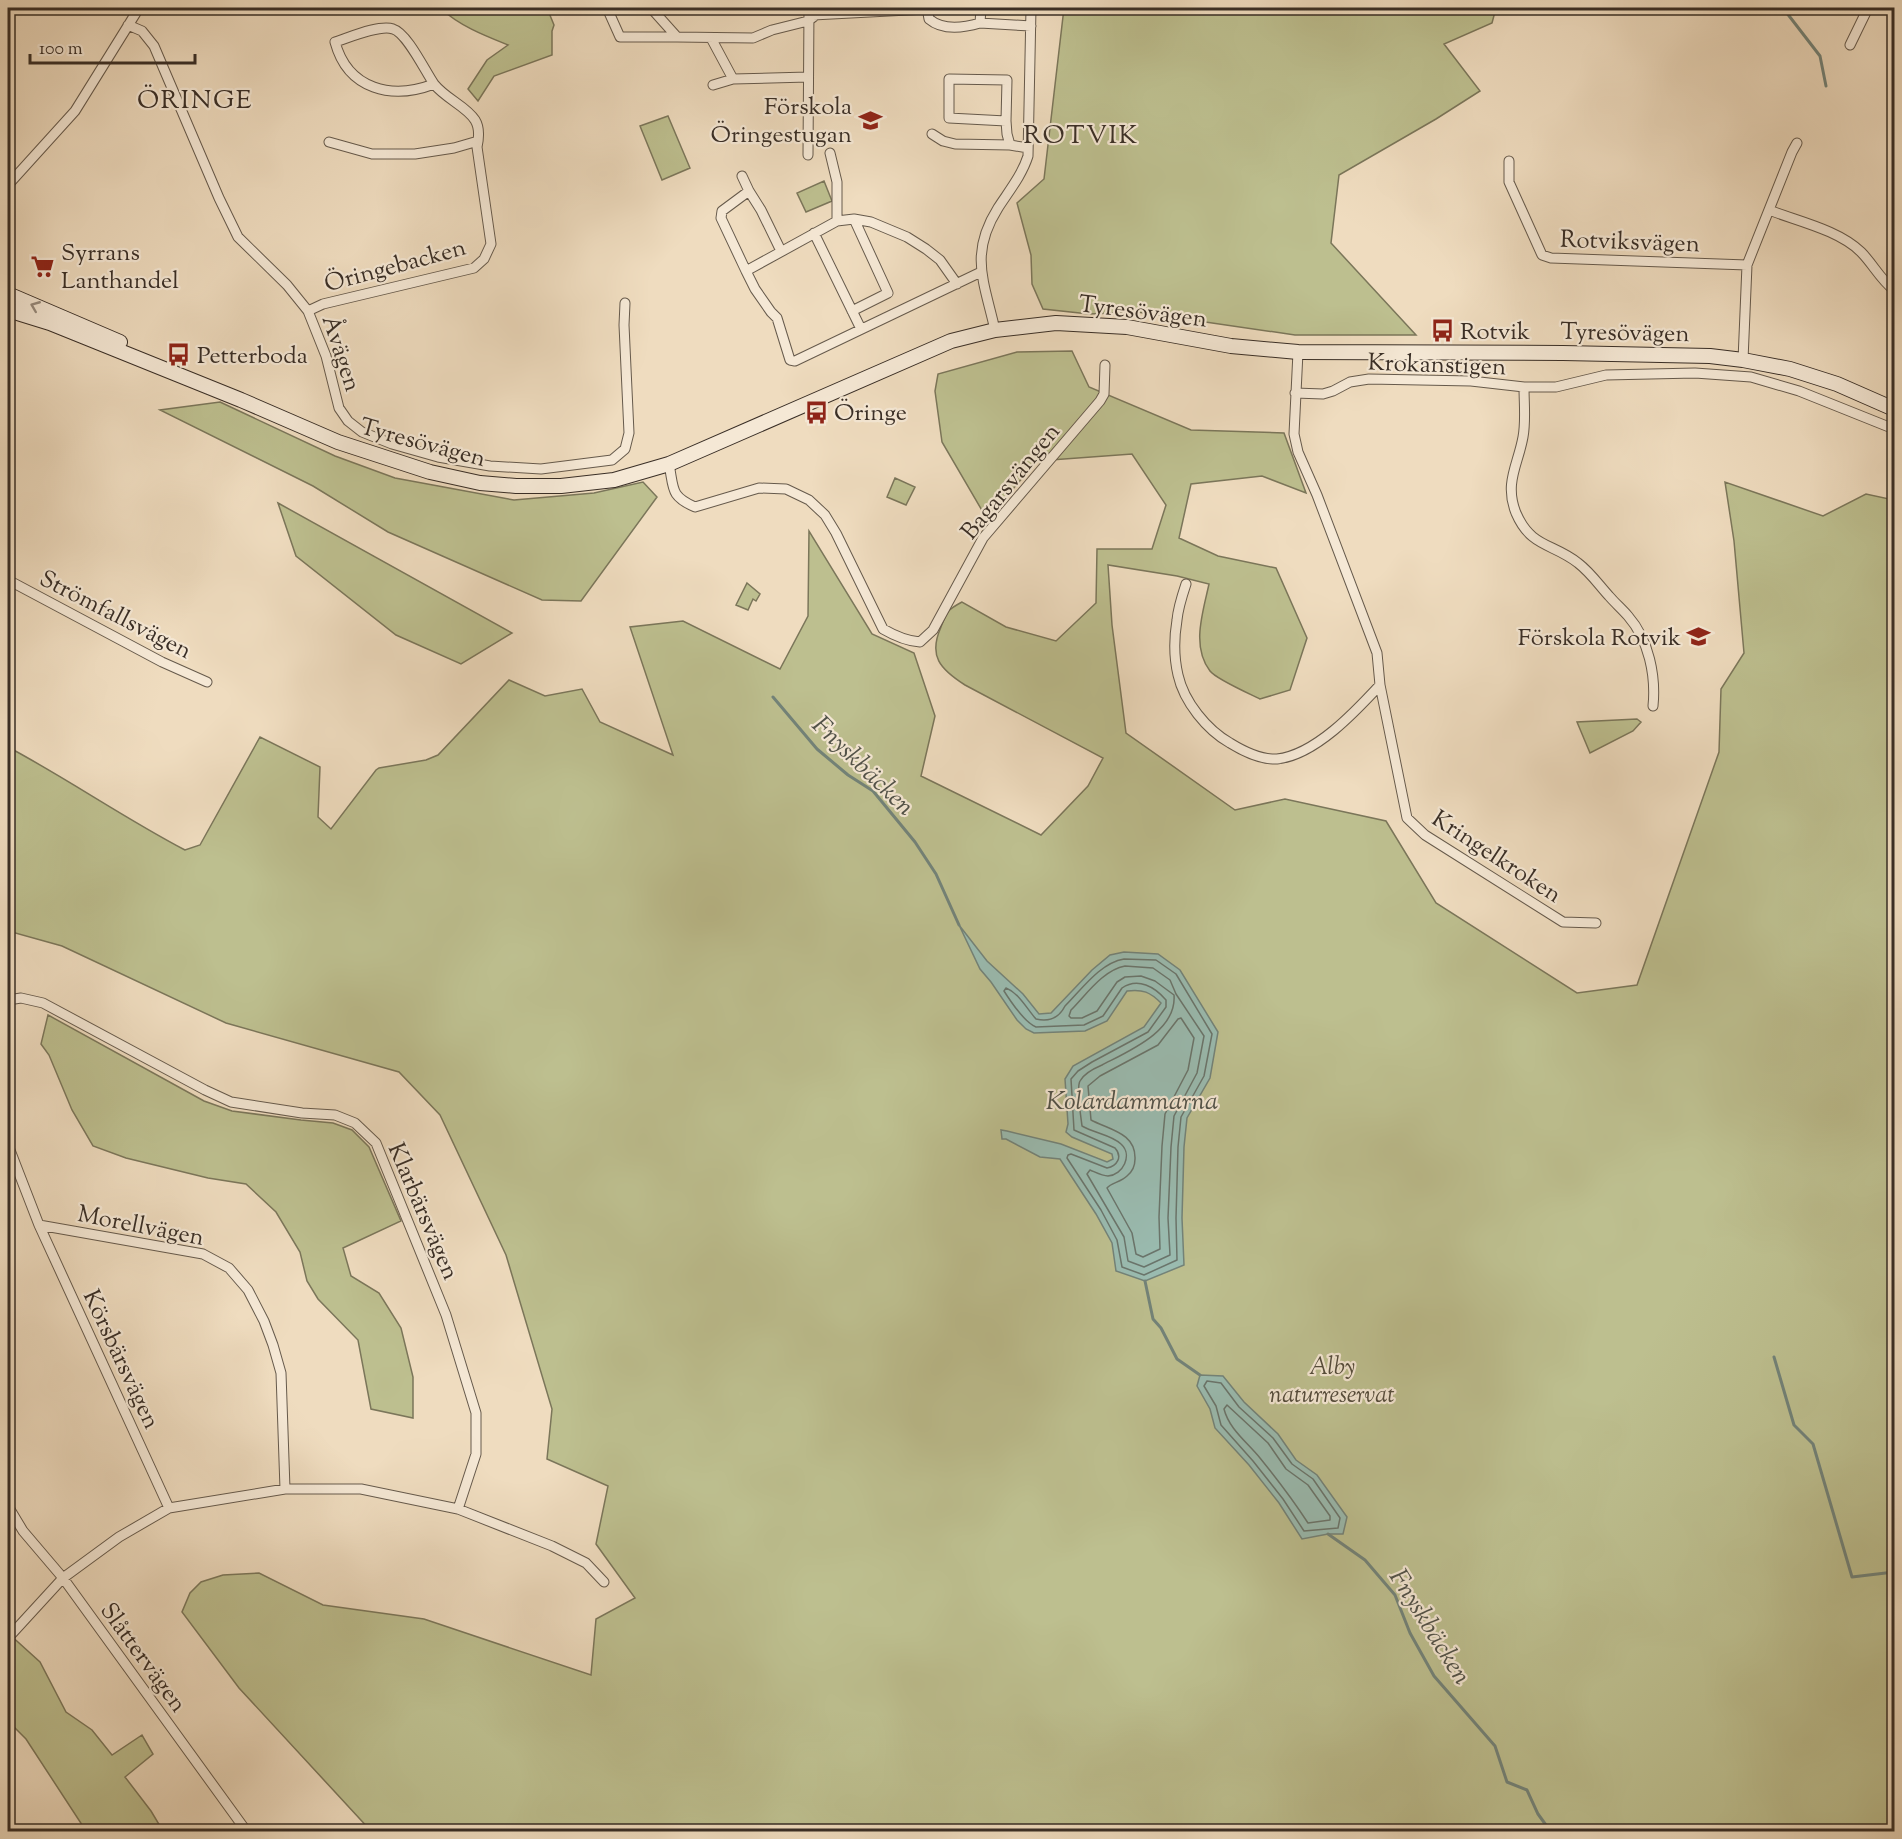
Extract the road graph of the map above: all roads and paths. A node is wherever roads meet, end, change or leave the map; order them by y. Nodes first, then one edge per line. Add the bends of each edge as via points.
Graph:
1 (140, 8) edge
2 (607, 8) edge
3 (651, 8) edge
4 (927, 8) edge
5 (981, 8) edge
6 (1031, 8) edge
7 (1868, 8) edge
8 (811, 15) edge
9 (980, 23) junction
10 (128, 25) junction
11 (1031, 26) junction
12 (677, 36) junction
13 (711, 38) junction
14 (1850, 45) dead end
15 (808, 77) junction
16 (733, 79) junction
17 (434, 84) junction
18 (713, 86) dead end
19 (1006, 121) junction
20 (932, 134) dead end
21 (329, 142) dead end
22 (1797, 143) dead end
23 (478, 144) junction
24 (1010, 145) junction
25 (1029, 148) junction
26 (830, 153) dead end
27 (808, 155) dead end
28 (1509, 160) dead end
29 (742, 176) dead end
30 (8, 182) edge
31 (749, 191) junction
32 (1769, 210) junction
33 (854, 219) junction
34 (837, 221) junction
35 (814, 233) junction
36 (781, 251) junction
37 (1747, 265) junction
38 (746, 271) junction
39 (981, 272) junction
40 (957, 284) junction
41 (1894, 290) edge
42 (8, 294) edge
43 (625, 303) dead end
44 (8, 310) edge
45 (308, 311) junction
46 (852, 311) junction
47 (861, 329) junction
48 (994, 330) junction
49 (1298, 352) junction
50 (1743, 360) junction
51 (1105, 364) dead end
52 (1524, 387) junction
53 (1295, 393) junction
54 (241, 400) junction
55 (1894, 409) edge
56 (1894, 429) edge
57 (669, 464) junction
58 (8, 580) edge
59 (1185, 584) dead end
60 (207, 682) dead end
61 (1380, 685) junction
62 (1653, 706) dead end
63 (1596, 923) dead end
64 (8, 1000) edge
65 (8, 1145) edge
66 (39, 1226) junction
67 (285, 1489) junction
68 (8, 1506) edge
69 (169, 1508) junction
70 (458, 1509) junction
71 (63, 1578) junction
72 (604, 1582) dead end
73 (8, 1638) edge
74 (247, 1832) edge

1 - 10 street
2 - 12 street via 620,36
3 - 12 street
4 - 8 street
4 - 9 street via 929,20 938,26
5 - 9 street
6 - 11 street
7 - 14 street
8 - 13 street via 753,38
8 - 15 street
9 - 11 street
10 - 30 street via 75,111
10 - 45 street, Åvägen via 142,31 154,46 238,237
11 - 25 street
12 - 13 street
13 - 16 street
15 - 16 street
15 - 27 street
16 - 18 street
17 - 17 street, Öringebacken via 396,29 376,30 335,42 342,62 370,86 402,92
17 - 23 street, Öringebacken via 477,122
19 - 19 street via 949,118 950,79 1007,80
19 - 24 street
20 - 24 street via 955,144
21 - 23 street via 372,154 415,154
22 - 32 street
23 - 45 street, Öringebacken via 491,244 484,259 474,268 323,304
24 - 25 street
25 - 39 street via 1020,176 984,233
26 - 34 street via 837,182
28 - 37 street, Rotviksvägen via 1509,182 1542,255
29 - 31 street
31 - 36 street
31 - 38 street via 722,211 721,218
32 - 37 street
32 - 41 street via 1842,238 1861,252
33 - 34 street
33 - 40 street via 907,237 940,260
33 - 46 street via 888,293
34 - 35 street
35 - 36 street
35 - 46 street
36 - 38 street
37 - 50 street
38 - 47 street via 777,318 790,360
39 - 40 street
39 - 48 street
40 - 47 street
54 -> 42 main road, Tyresövägen via 202,377
43 - 45 street, Åvägen via 629,433 625,448 612,460 541,469 489,466 438,457 362,432 339,408 326,356
44 - 54 main road, Tyresövägen via 50,323
46 - 47 street
48 - 49 main road, Tyresövägen via 1056,323 1127,327 1231,346
48 - 57 main road, Tyresövägen via 951,341
49 - 50 main road, Tyresövägen via 1563,353
49 - 53 street, Kringelkroken
50 - 55 main road, Tyresövägen via 1837,384
51 - 57 street, Bagarsvängen via 1100,401 983,538 933,630 921,642 883,629 836,533 809,500 786,489 759,488 695,507 675,494
52 - 53 street, Krokanstigen via 1471,381 1369,379 1323,393
52 - 56 street via 1556,387 1606,375 1695,373 1751,377 1799,391
52 - 62 street, Krokanstigen via 1523,439 1511,487 1517,514 1536,541 1578,563 1630,617 1642,637 1651,667
53 - 61 street, Kringelkroken via 1294,434 1299,452 1377,653
54 - 57 main road, Tyresövägen via 338,442 430,472 480,483 561,486 614,480
58 - 60 street, Strömfallsvägen
59 - 61 street via 1175,637 1178,676 1197,713 1216,734 1236,747 1267,758 1289,756 1329,734
61 - 63 street, Kringelkroken via 1407,818 1425,836 1563,922
64 - 70 street, Klarbärsvägen via 21,998 43,1003 231,1102 335,1115 356,1123 376,1143 446,1315 476,1413 476,1454
65 - 66 street
66 - 67 street, Morellvägen via 203,1254 229,1268 248,1290 264,1321 281,1373
66 - 69 street, Körsbärsvägen
67 - 69 street
67 - 70 street via 361,1489
68 - 71 street, Slåttervägen via 23,1531
69 - 71 street via 119,1537
70 - 72 street via 552,1546 586,1563
71 - 73 street
71 - 74 street, Slåttervägen

